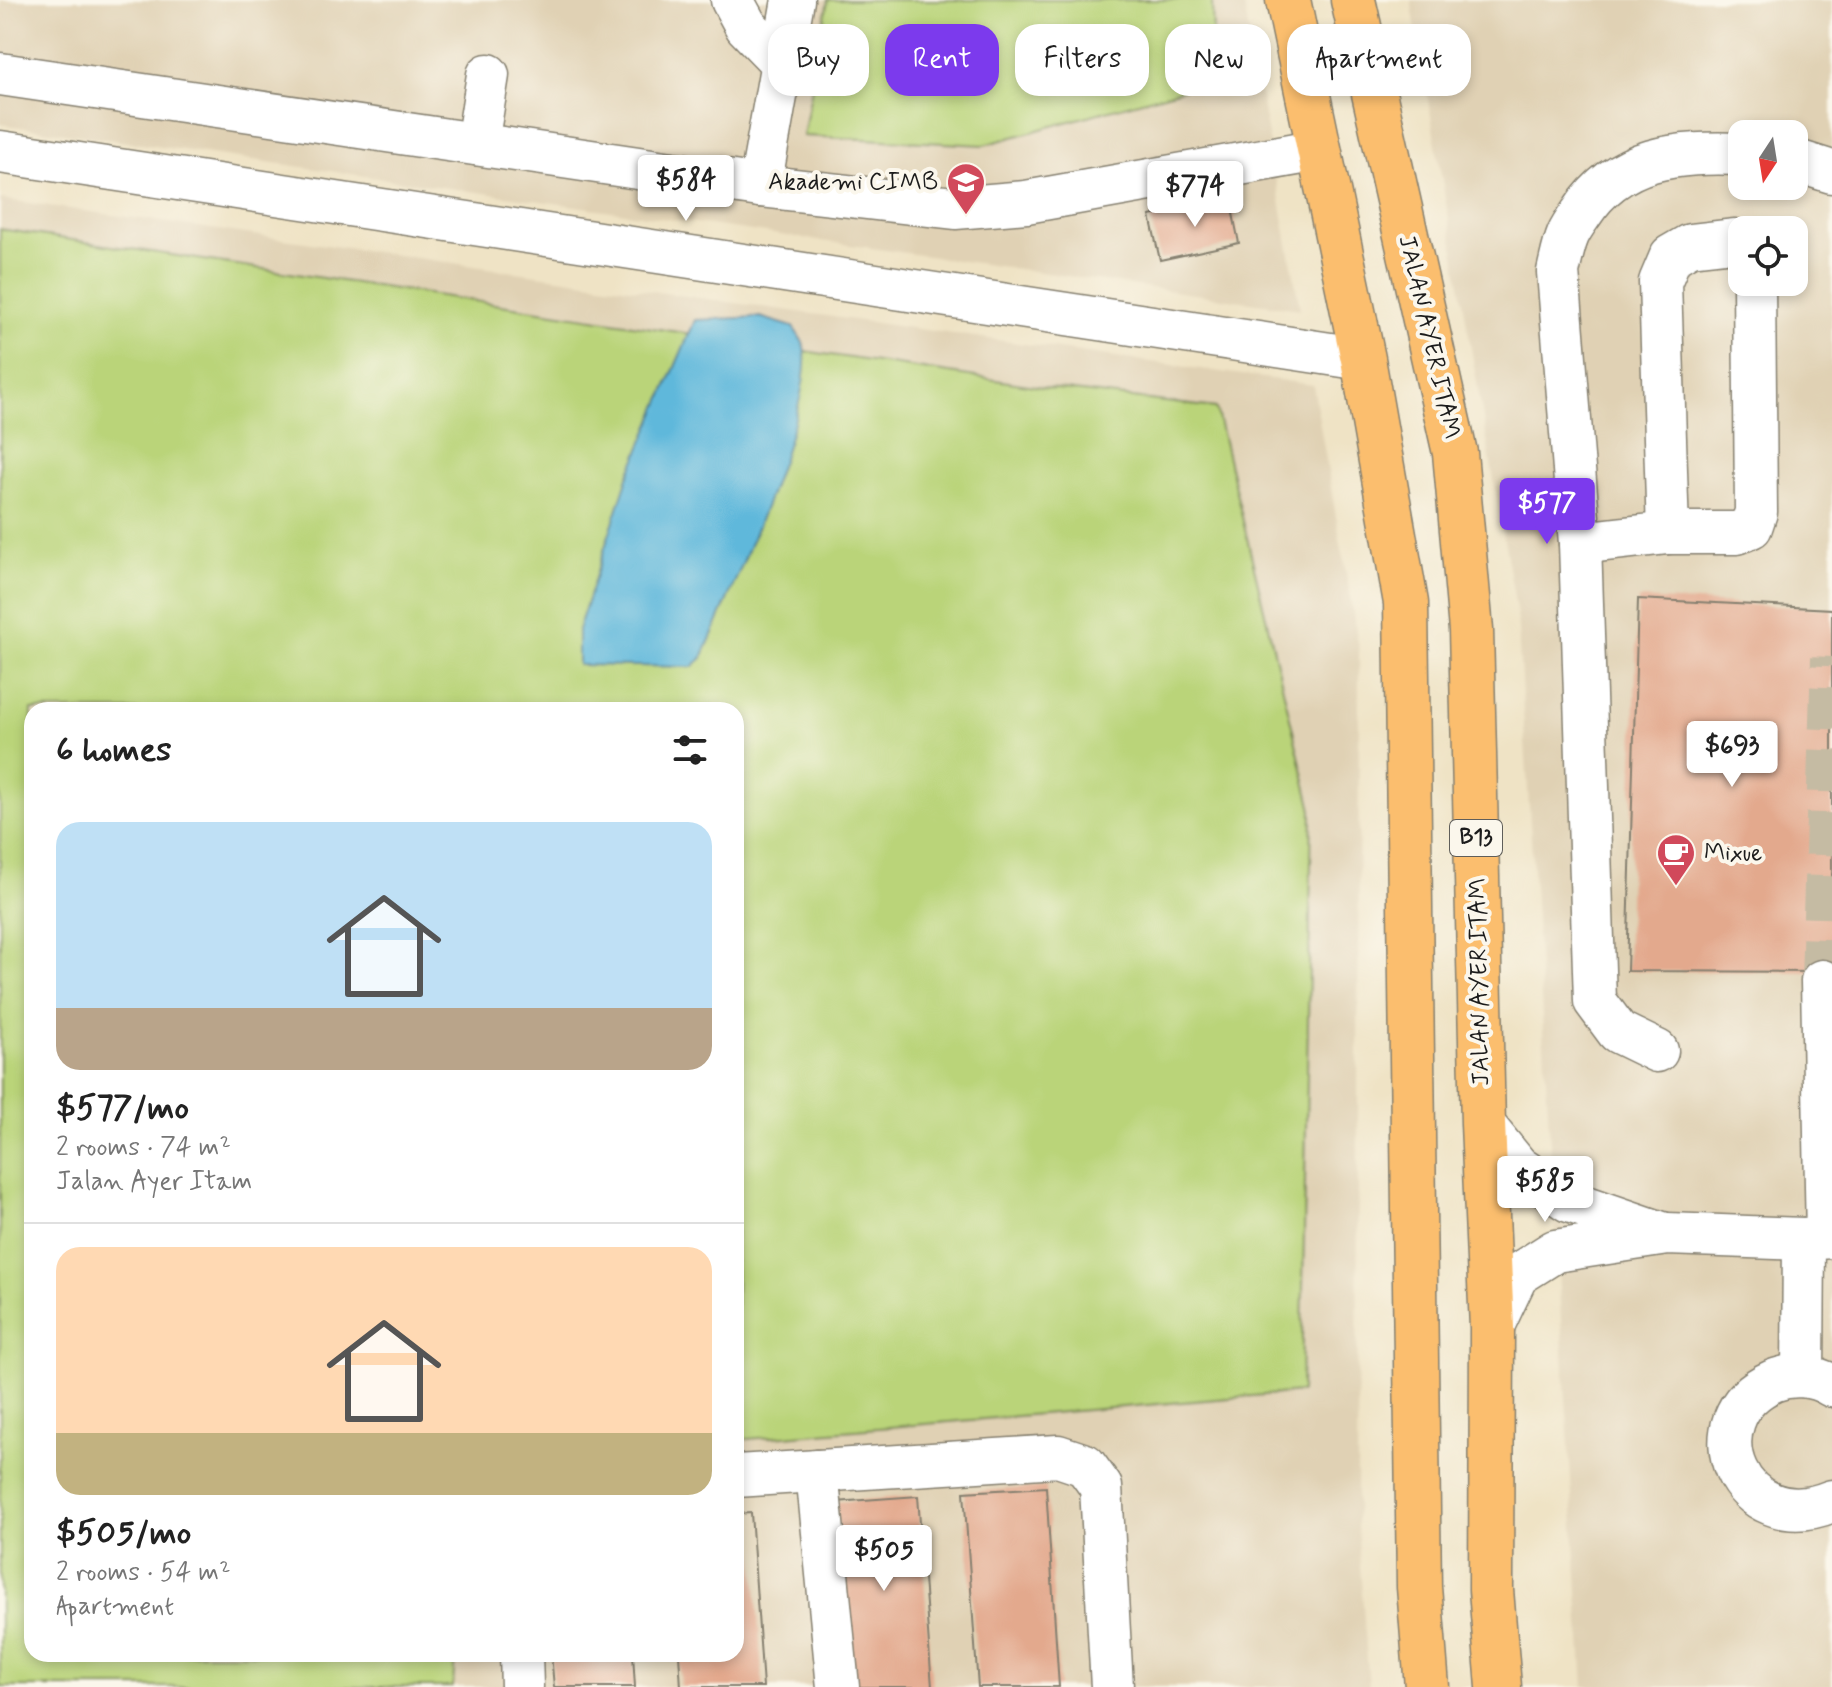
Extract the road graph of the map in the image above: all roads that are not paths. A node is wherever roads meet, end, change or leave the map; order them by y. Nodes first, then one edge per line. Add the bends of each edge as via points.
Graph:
1 (732, 0) edge
2 (793, 0) edge
3 (1288, 0) edge
4 (1353, 0) edge
5 (789, 24) edge
6 (768, 49) edge
7 (0, 74) edge
8 (488, 75) dead end
9 (776, 96) edge
10 (477, 144) junction
11 (1319, 150) junction
12 (0, 152) edge
13 (1728, 154) edge
14 (1808, 164) edge
15 (1832, 172) edge
16 (760, 186) junction
17 (1728, 241) edge
18 (1754, 296) edge
19 (1363, 359) junction
20 (1668, 533) junction
21 (1580, 543) junction
22 (1822, 981) tunnel mouth
23 (1657, 1051) dead end
24 (1483, 1124) junction
25 (1667, 1234) junction
26 (1821, 1237) edge
27 (1492, 1328) junction
28 (1818, 1381) edge
29 (817, 1471) junction
30 (744, 1476) edge
31 (1832, 1501) edge
32 (521, 1662) edge
33 (522, 1687) edge
34 (838, 1687) edge
35 (1112, 1687) edge
36 (1427, 1687) edge
37 (1499, 1687) edge

1 - 6 street via 746,26
2 - 5 street
3 - 11 main road
4 - 24 main road, JALAN AYER ITAM / B13 via 1455,453 1471,630
7 - 10 street
8 - 10 street
9 - 16 street
10 - 16 street
11 - 16 street via 1026,202 955,208
11 - 19 main road
12 - 19 street
13 - 21 street via 1647,161 1618,173 1593,195 1568,234 1558,272
14 - 15 street
17 - 20 street via 1690,245 1671,256 1660,282
18 - 20 street via 1756,512 1751,527 1737,533
19 - 36 main road via 1406,603 1418,1571
20 - 21 street
21 - 23 street via 1595,1001 1618,1032
22 - 26 street
24 - 25 street via 1518,1167 1569,1201
24 - 27 main road, JALAN AYER ITAM / B13
25 - 26 street
25 - 27 street via 1555,1251 1517,1275
26 - 28 street
27 - 37 main road, JALAN AYER ITAM / B13 via 1491,1590
28 - 31 street via 1780,1378 1759,1388 1742,1404 1732,1425 1730,1448 1736,1470 1767,1504 1813,1509
29 - 30 street
29 - 34 street
29 - 35 street via 1058,1456 1085,1465 1101,1487
32 - 33 street

